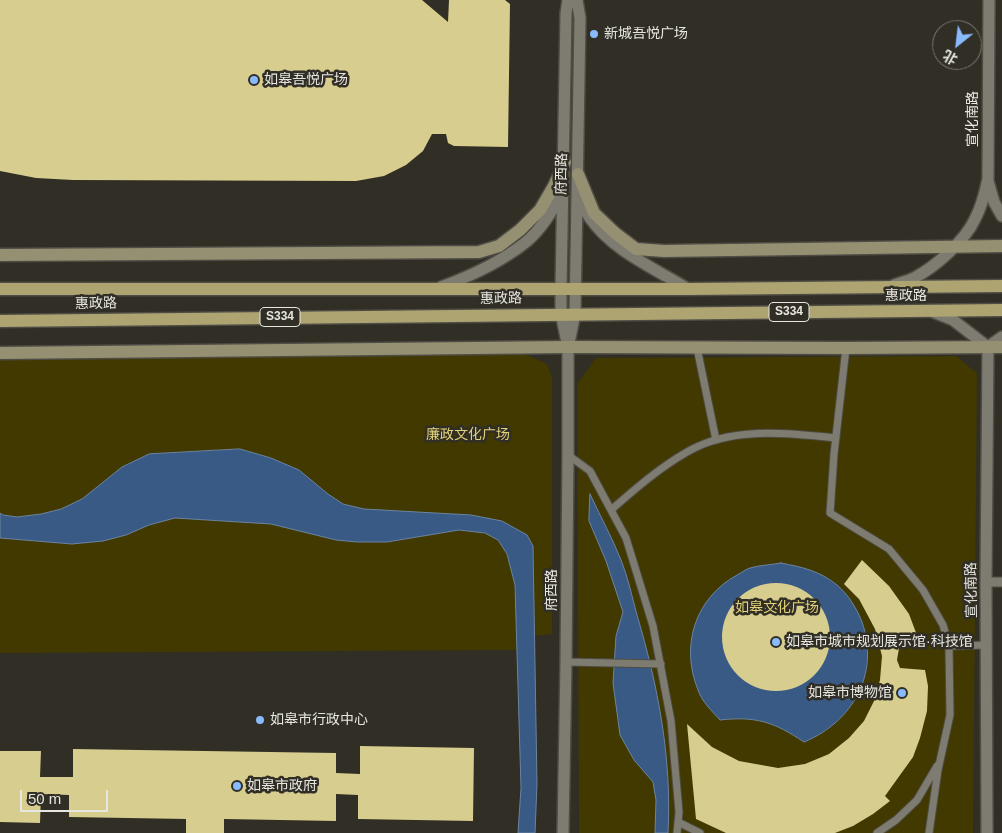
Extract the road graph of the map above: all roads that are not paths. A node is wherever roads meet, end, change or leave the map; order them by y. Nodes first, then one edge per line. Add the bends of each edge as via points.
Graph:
1 (568, 0) edge
2 (577, 0) edge
3 (988, 0) edge
4 (564, 162) junction
5 (578, 174) junction
6 (988, 179) junction
7 (564, 190) junction
8 (577, 195) junction
9 (1002, 216) edge
10 (956, 245) junction
11 (1002, 246) edge
12 (0, 255) edge
13 (890, 286) junction
14 (1002, 286) edge
15 (441, 288) junction
16 (561, 288) junction
17 (576, 288) junction
18 (0, 289) edge
19 (688, 289) junction
20 (1002, 310) edge
21 (930, 311) junction
22 (561, 314) junction
23 (575, 314) junction
24 (0, 320) edge
25 (1002, 337) edge
26 (568, 347) junction
27 (988, 347) junction
28 (1002, 347) edge
29 (697, 348) junction
30 (846, 348) junction
31 (0, 353) edge
32 (836, 438) junction
33 (716, 440) junction
34 (568, 455) junction
35 (611, 510) junction
36 (986, 582) junction
37 (1002, 582) edge
38 (987, 645) junction
39 (949, 646) junction
40 (566, 662) junction
41 (661, 664) junction
42 (941, 759) junction
43 (678, 822) junction
44 (563, 833) edge
45 (677, 833) edge
46 (700, 833) edge
47 (877, 833) edge
48 (929, 833) edge
49 (988, 833) edge

1 - 4 street, 府西路
2 - 5 street, 府西路 via 580,18
3 - 6 street, 宣化南路
4 - 7 street, 府西路
4 - 12 main road via 540,210 499,246 479,252
5 - 8 street, 府西路
5 - 10 main road via 594,213 636,250
6 - 9 street via 994,202
6 - 10 street via 974,221
7 - 15 street via 549,215 527,241 468,278
7 - 16 street, 府西路
8 - 17 street, 府西路
8 - 19 street via 590,219 611,240 628,254
10 - 11 main road
10 - 13 street via 914,277
13 - 14 main road, 惠政路 / S334
13 - 19 main road, 惠政路 / S334
15 - 16 main road, 惠政路 / S334
15 - 18 main road, 惠政路 / S334
16 - 17 main road, 惠政路 / S334
16 - 22 street, 府西路
17 - 19 main road, 惠政路 / S334
17 - 23 street, 府西路
20 - 21 main road, 惠政路 / S334
21 - 23 main road, 惠政路 / S334
21 - 27 street via 953,320
22 - 23 main road, 惠政路 / S334
22 - 24 main road, 惠政路 / S334
22 - 26 street, 府西路
23 - 26 street, 府西路
25 - 27 street
26 - 29 main road
26 - 31 main road
26 - 34 street, 府西路
27 - 28 main road
27 - 30 main road
27 - 36 street, 宣化南路
29 - 30 main road
29 - 33 street
30 - 32 street
32 - 33 street via 790,433
32 - 39 street via 830,513 889,549 923,590 943,626
33 - 35 street via 688,451
34 - 35 street via 590,471
34 - 40 street, 府西路
35 - 41 street via 626,538 644,591
36 - 37 street
36 - 38 street, 宣化南路
38 - 39 street
38 - 49 street, 宣化南路
39 - 42 street via 950,716
40 - 41 street
40 - 44 street, 府西路
41 - 43 street via 671,720
42 - 47 street via 917,800
42 - 48 street
43 - 45 street
43 - 46 street

